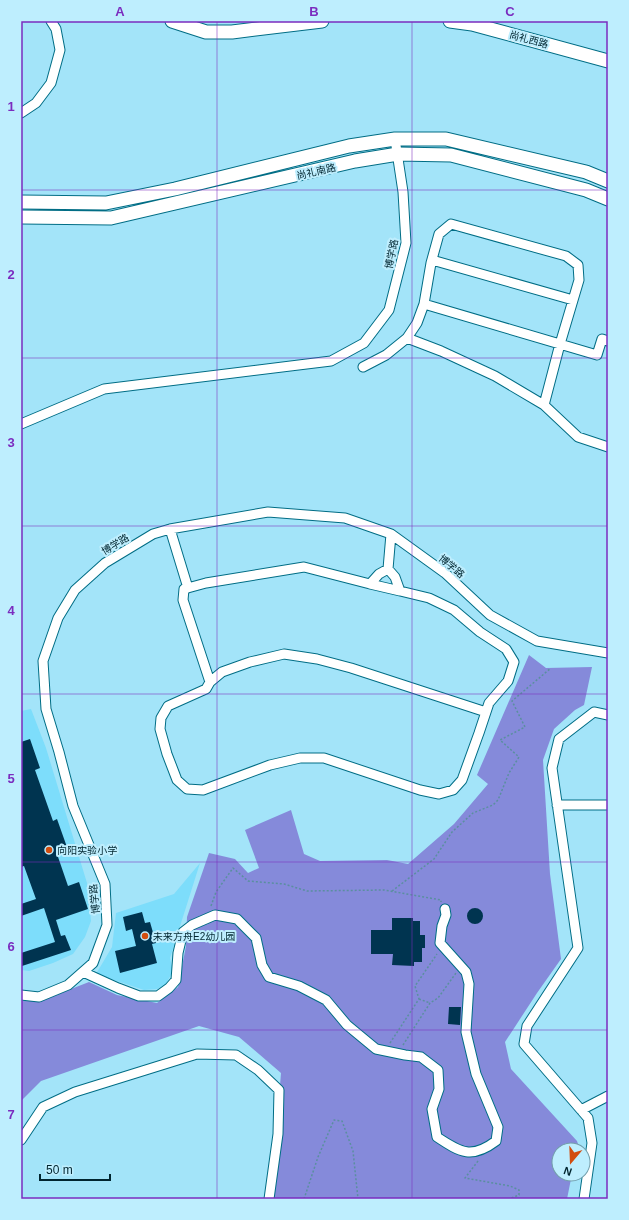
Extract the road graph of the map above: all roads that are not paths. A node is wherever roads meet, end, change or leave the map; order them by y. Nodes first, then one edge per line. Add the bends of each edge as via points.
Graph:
1 (51, 21) edge
2 (172, 21) edge
3 (322, 21) edge
4 (450, 21) edge
5 (608, 61) edge
6 (21, 114) edge
7 (395, 139) junction
8 (398, 154) junction
9 (608, 181) edge
10 (608, 198) edge
11 (21, 202) edge
12 (21, 217) edge
13 (432, 260) junction
14 (573, 300) junction
15 (424, 304) junction
16 (407, 338) junction
17 (608, 340) edge
18 (560, 344) junction
19 (363, 367) dead end
20 (544, 405) junction
21 (21, 424) edge
22 (608, 447) edge
23 (170, 529) junction
24 (391, 534) junction
25 (388, 570) junction
26 (370, 584) junction
27 (188, 588) junction
28 (400, 591) junction
29 (606, 654) edge
30 (210, 682) junction
31 (486, 712) junction
32 (608, 715) edge
33 (558, 805) junction
34 (608, 805) edge
35 (444, 909) road end
36 (83, 972) junction
37 (21, 995) edge
38 (608, 1096) edge
39 (581, 1110) junction
40 (21, 1140) edge
41 (269, 1199) edge
42 (584, 1199) edge

1 - 6 street via 56,29 60,50 51,83 36,103
2 - 3 main road via 206,32 232,32
4 - 5 main road, 尚礼西路 via 472,24
7 - 8 street, 博学路
7 - 9 main road, 尚礼南路 via 446,139 586,172
7 - 11 main road, 尚礼南路 via 349,146 175,189 106,203
8 - 10 main road, 尚礼南路 via 451,156 586,190
8 - 12 main road, 尚礼南路 via 355,161 111,218
8 - 21 street, 博学路 via 406,243 389,310 364,344 331,361 104,389
13 - 14 street
13 - 14 street via 439,234 451,224 566,256 578,265 579,280
13 - 15 street
14 - 18 street
15 - 16 street via 417,323
15 - 18 street
16 - 19 street via 386,355
16 - 20 street via 495,376
17 - 18 street via 602,339 597,355
18 - 20 street
20 - 22 street via 578,437
23 - 24 street, 博学路 via 268,512 345,518
23 - 27 street
23 - 36 street, 博学路 via 153,534 105,563 75,590 58,618 43,662 46,709 73,806 105,884 107,925 93,963
24 - 25 street
24 - 29 street, 博学路 via 445,573 490,615 537,642
25 - 26 street via 379,574
25 - 28 street via 395,577
26 - 27 street via 304,567
26 - 28 street
27 - 30 street via 184,589 183,600
28 - 31 street via 429,598 454,610 506,649 514,662 508,681 489,703
30 - 31 street via 222,672 284,654 318,659 351,668
30 - 31 street via 206,689 168,706 161,718 160,729 167,754 177,780 187,788 203,790 270,765 300,758 324,758 439,794 453,790 462,780
32 - 33 street via 594,712 559,739 552,768
33 - 34 street
33 - 39 street via 578,948 527,1026 524,1044
35 - 36 street via 446,916 440,943 466,972 469,984 466,1032 476,1074 498,1127 496,1141 487,1148 471,1153 455,1149 438,1137 432,1109 439,1089 438,1070 421,1057 376,1049 348,1025 326,1000 299,986 269,977 262,965 256,938 237,919 215,915 182,932 176,980 158,996 139,996
36 - 37 street, 博学路 via 68,985 39,996
38 - 39 street
39 - 42 street via 588,1118 592,1143
40 - 41 street via 43,1107 75,1092 197,1054 236,1055 280,1090 278,1134

